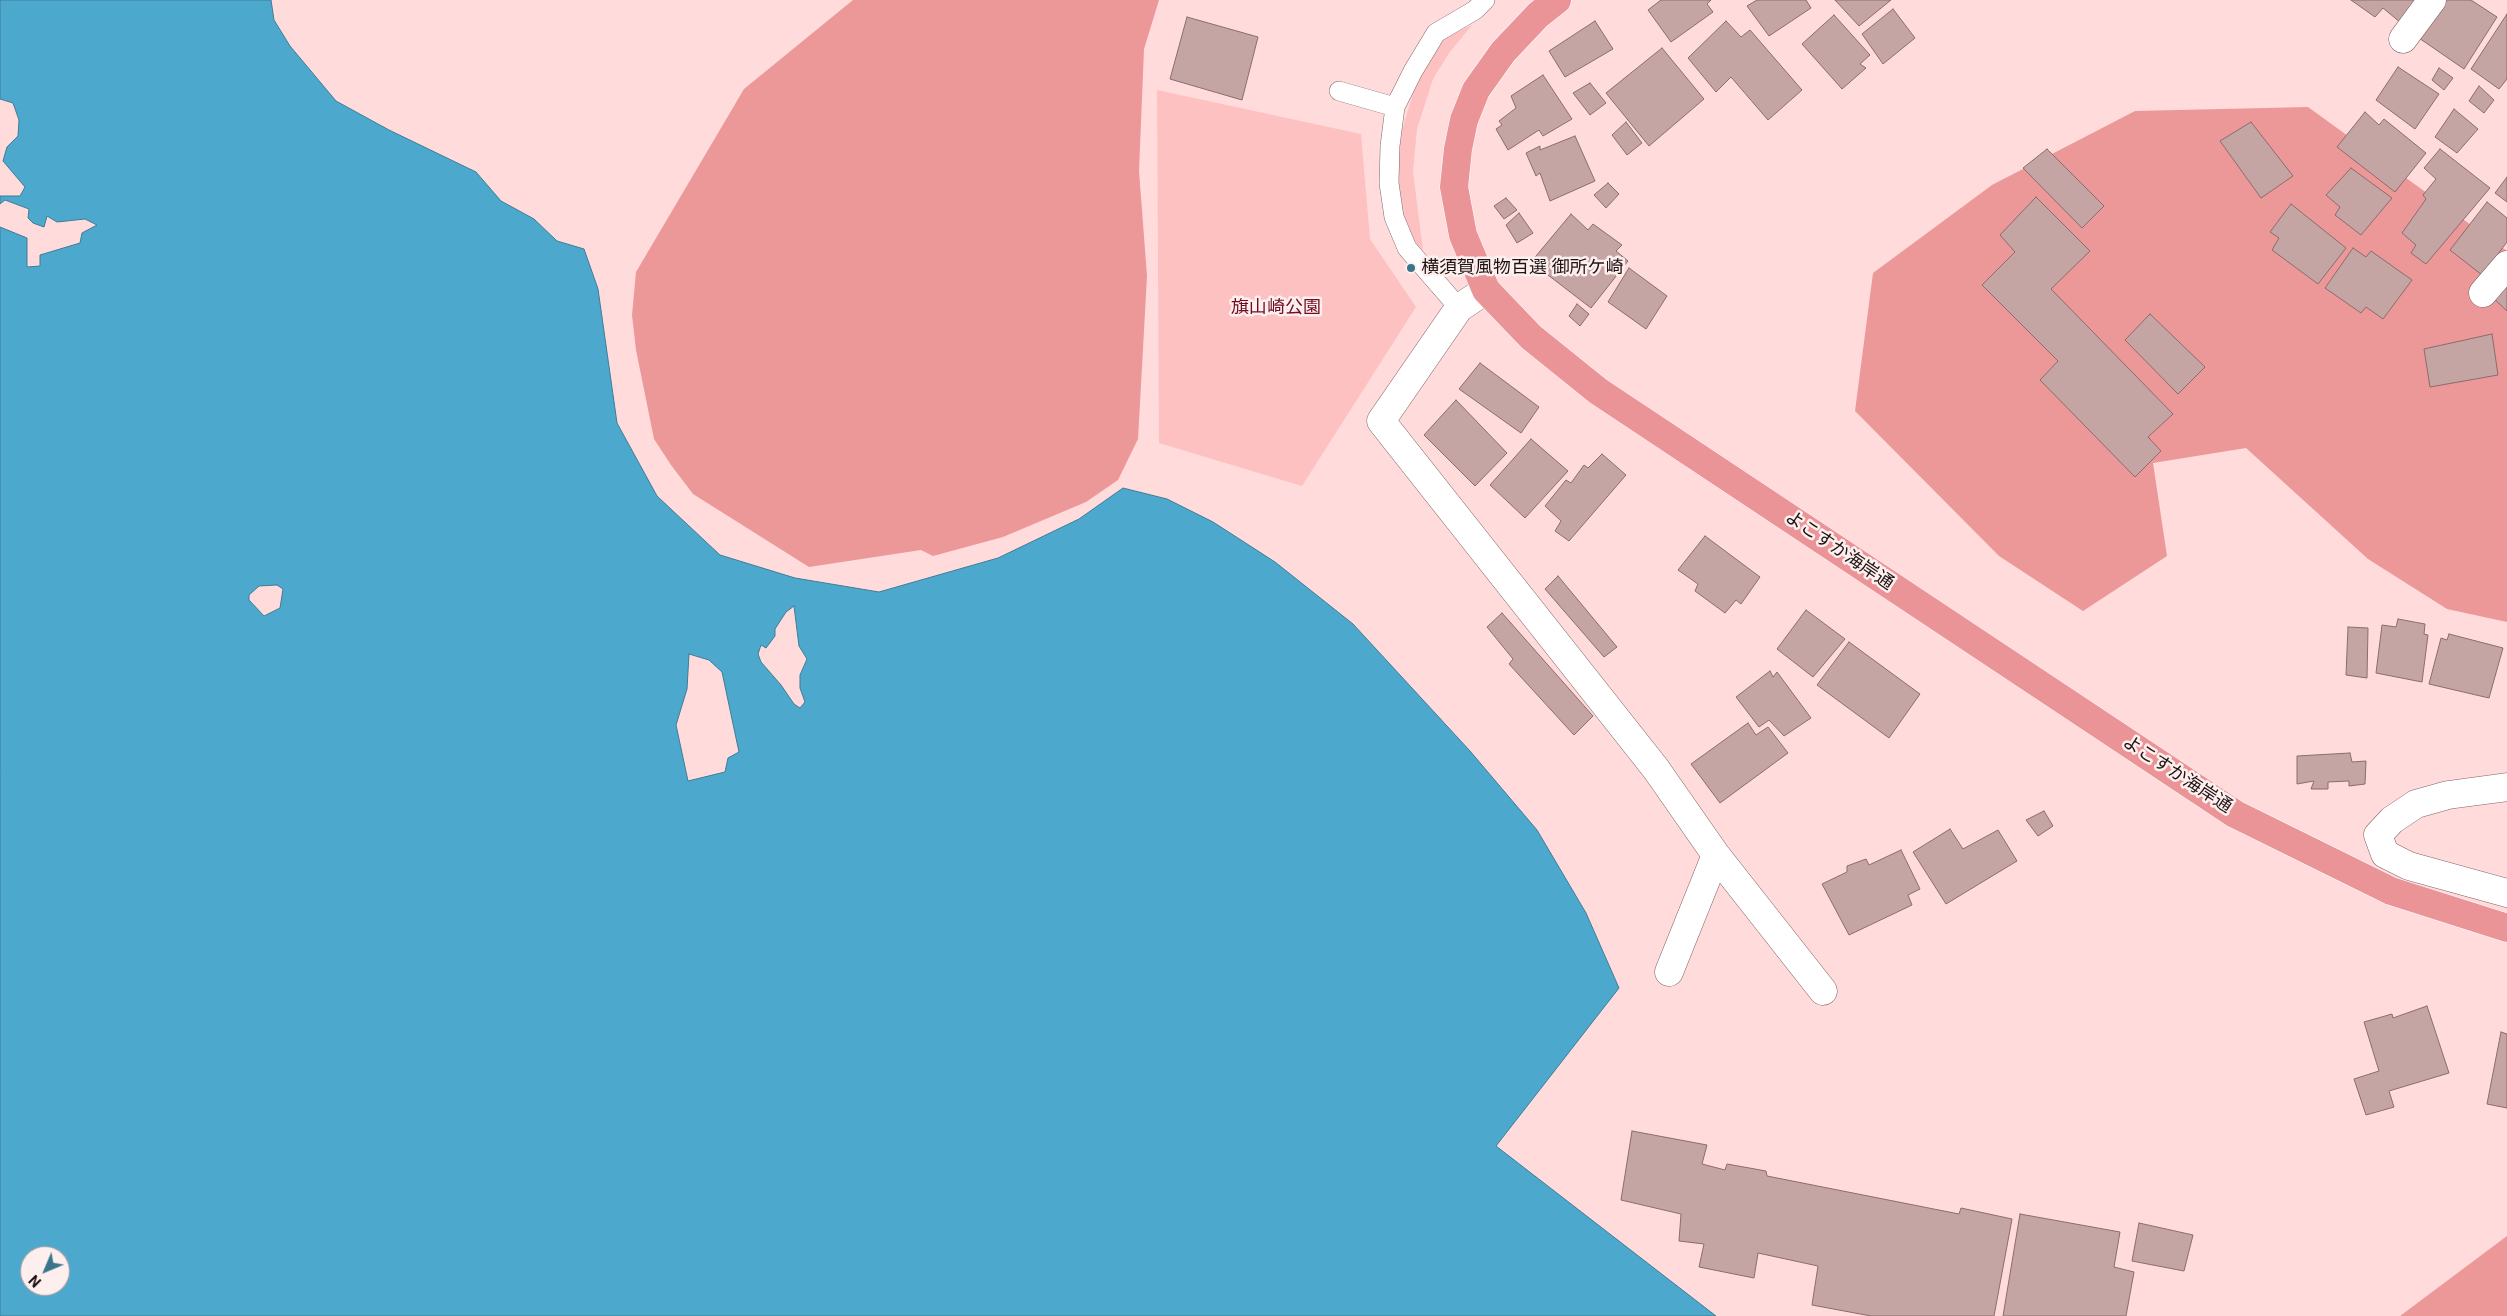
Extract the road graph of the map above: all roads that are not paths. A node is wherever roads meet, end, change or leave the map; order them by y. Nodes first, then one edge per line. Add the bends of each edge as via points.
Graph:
1 (1485, 0) edge
2 (1557, 0) edge
3 (2432, 0) edge
4 (2403, 39) dead end
5 (1339, 91) dead end
6 (1395, 107) junction
7 (2507, 265) edge
8 (1486, 290) junction
9 (2483, 293) dead end
10 (1459, 308) junction
11 (2507, 787) edge
12 (1716, 855) junction
13 (2507, 893) edge
14 (2507, 928) edge
15 (1669, 972) dead end
16 (1823, 991) dead end

1 - 6 lane via 1436,32
2 - 8 highway, よこすか海岸通 via 1503,52 1476,90 1464,120 1454,187 1463,235
3 - 4 street
5 - 6 lane
6 - 10 lane via 1389,183 1394,217 1407,248
7 - 9 street
8 - 10 street
8 - 14 highway, よこすか海岸通 via 1531,337 1598,391 2236,814 2391,891
10 - 12 street via 1380,421 1656,769
11 - 13 street via 2448,795 2416,804 2378,834 2385,854 2409,866
12 - 15 street
12 - 16 street

